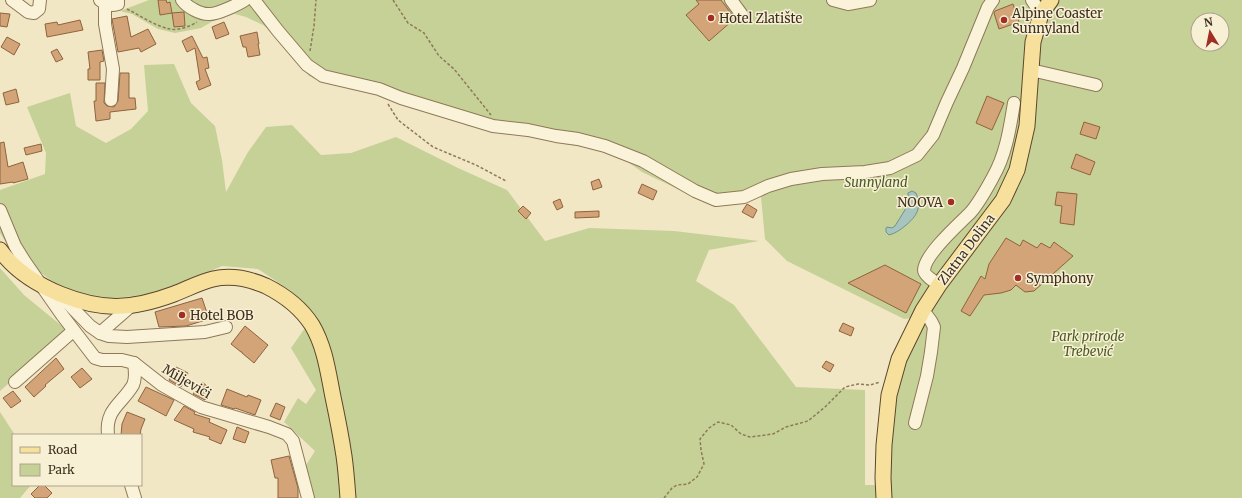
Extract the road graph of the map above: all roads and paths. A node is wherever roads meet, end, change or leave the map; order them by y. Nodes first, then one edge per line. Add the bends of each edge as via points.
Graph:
1 (12, 0) edge
2 (40, 0) edge
3 (182, 0) edge
4 (245, 0) edge
5 (254, 0) edge
6 (316, 0) edge
7 (393, 0) edge
8 (731, 0) edge
9 (833, 0) edge
10 (870, 0) edge
11 (993, 0) edge
12 (1032, 0) edge
13 (1052, 0) edge
14 (103, 2) edge
15 (118, 2) edge
16 (210, 14) junction
17 (1041, 14) junction
18 (742, 15) dead end
19 (310, 51) dead end
20 (1031, 70) junction
21 (1096, 85) dead end
22 (379, 89) junction
23 (112, 100) dead end
24 (1014, 103) dead end
25 (493, 126) junction
26 (506, 181) dead end
27 (0, 210) edge
28 (4, 256) edge
29 (939, 285) junction
30 (43, 287) junction
31 (58, 293) junction
32 (131, 306) junction
33 (923, 310) junction
34 (226, 327) dead end
35 (74, 331) junction
36 (100, 333) junction
37 (134, 363) junction
38 (894, 374) junction
39 (15, 382) dead end
40 (915, 423) dead end
41 (108, 434) edge
42 (131, 486) edge
43 (135, 498) edge
44 (308, 498) edge
45 (348, 498) edge
46 (664, 498) edge
47 (884, 498) edge

1 - 2 street via 28,12 34,13 40,9
3 - 16 street via 201,13
4 - 16 street
5 - 22 street via 307,65 323,76
6 - 19 path
7 - 25 path via 408,23 424,33 439,56 454,69 490,113
8 - 18 street
9 - 10 street via 848,4
11 - 25 street via 933,135 917,155 890,168 791,179 744,197 716,200 695,191 644,161 605,146 528,130
12 - 17 street
13 - 17 main road, Zlatna Dolina
14 - 15 street via 111,6
14 - 23 street via 113,69
15 - 16 path via 172,30 192,26
17 - 20 main road, Zlatna Dolina via 1033,42
20 - 21 street
20 - 29 main road, Zlatna Dolina via 1027,126 1017,170 1003,200
22 - 25 street
22 - 26 path via 398,120 433,147
24 - 29 street via 1004,153 994,176 971,212 943,239 924,270
27 - 30 street via 15,246
28 - 30 main road
29 - 33 main road, Zlatna Dolina
30 - 31 main road
30 - 35 street
31 - 32 main road via 74,300 104,306
31 - 36 street
32 - 36 street
32 - 45 main road via 160,299 213,279 233,277 254,281 290,300 312,324 323,348 344,457
33 - 38 main road, Zlatna Dolina
33 - 40 street via 934,327 927,376
34 - 36 street via 206,332 127,337
35 - 37 street via 95,358
35 - 39 street
37 - 41 street via 133,385 110,416
37 - 44 street, Miljevići via 162,385 201,407 287,434 293,441
38 - 46 path via 884,381 870,385 845,387 808,421 786,427 773,434 750,437 741,434 731,424 718,422 700,439 704,464 697,477 688,484 672,488
38 - 47 main road, Zlatna Dolina via 889,395 884,445
42 - 43 street

